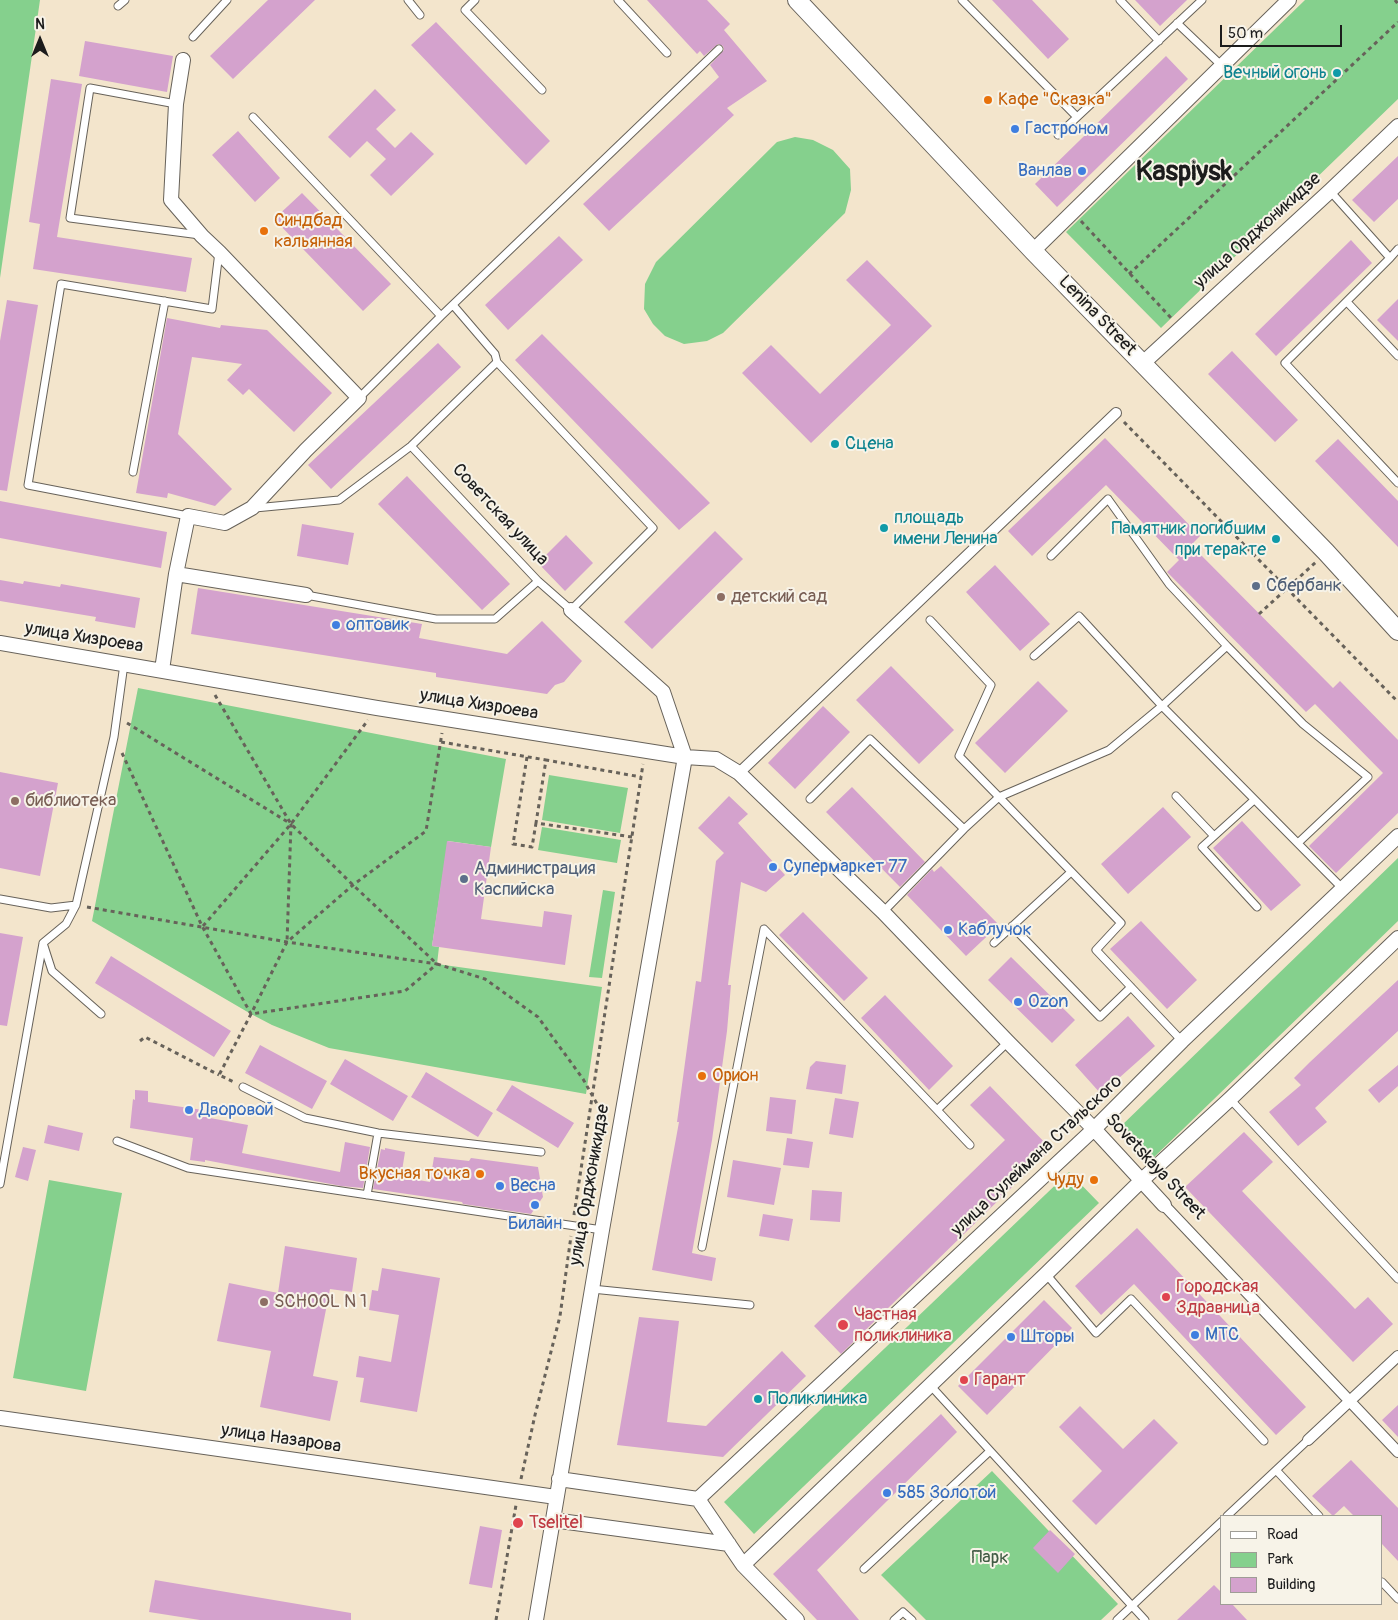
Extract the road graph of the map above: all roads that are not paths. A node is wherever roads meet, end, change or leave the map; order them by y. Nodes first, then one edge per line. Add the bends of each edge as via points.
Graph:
1 (125, 0) edge
2 (228, 0) edge
3 (408, 0) edge
4 (475, 0) edge
5 (618, 0) edge
6 (797, 0) edge
7 (962, 0) edge
8 (1120, 0) edge
9 (1202, 0) edge
10 (1289, 0) edge
11 (118, 6) dead end
12 (420, 15) dead end
13 (1177, 23) junction
14 (193, 37) dead end
15 (1159, 41) junction
16 (719, 49) dead end
17 (667, 53) dead end
18 (183, 60) dead end
19 (1221, 65) junction
20 (542, 90) dead end
21 (176, 104) junction
22 (253, 117) dead end
23 (1077, 117) junction
24 (1398, 126) edge
25 (1058, 134) dead end
26 (1330, 191) junction
27 (202, 236) junction
28 (1398, 250) edge
29 (1033, 251) junction
30 (219, 252) junction
31 (1390, 258) junction
32 (165, 301) junction
33 (1347, 302) junction
34 (453, 305) junction
35 (441, 316) junction
36 (1398, 356) edge
37 (497, 362) junction
38 (1143, 362) junction
39 (359, 398) junction
40 (1116, 413) road end
41 (411, 446) junction
42 (133, 472) dead end
43 (1398, 483) edge
44 (252, 508) junction
45 (188, 516) junction
46 (1051, 556) dead end
47 (176, 574) junction
48 (538, 581) junction
49 (306, 595) joint
50 (571, 610) junction
51 (930, 620) dead end
52 (1398, 631) edge
53 (0, 643) edge
54 (1227, 646) junction
55 (1034, 656) dead end
56 (124, 664) junction
57 (162, 670) junction
58 (1162, 706) junction
59 (685, 757) junction
60 (738, 773) junction
61 (1176, 796) dead end
62 (999, 797) junction
63 (810, 799) dead end
64 (1254, 800) junction
65 (774, 808) joint
66 (964, 829) junction
67 (1214, 836) junction
68 (1398, 836) edge
69 (1298, 843) junction
70 (1071, 872) junction
71 (1342, 889) junction
72 (0, 899) edge
73 (76, 905) junction
74 (1257, 907) dead end
75 (883, 912) junction
76 (1012, 926) junction
77 (1398, 938) edge
78 (43, 943) junction
79 (994, 943) dead end
80 (1131, 988) junction
81 (101, 1014) dead end
82 (1008, 1042) junction
83 (1182, 1042) junction
84 (244, 1087) road end
85 (1230, 1099) junction
86 (937, 1110) junction
87 (1094, 1129) junction
88 (378, 1133) junction
89 (116, 1140) dead end
90 (970, 1145) dead end
91 (541, 1152) dead end
92 (1142, 1180) junction
93 (0, 1184) edge
94 (368, 1195) junction
95 (1164, 1205) joint
96 (602, 1230) junction
97 (702, 1247) dead end
98 (1046, 1274) junction
99 (1398, 1279) edge
100 (592, 1289) junction
101 (750, 1305) dead end
102 (1398, 1356) edge
103 (930, 1385) junction
104 (1350, 1401) junction
105 (0, 1418) edge
106 (1264, 1440) dead end
107 (1308, 1440) joint
108 (990, 1451) junction
109 (1398, 1452) edge
110 (1276, 1470) junction
111 (560, 1478) junction
112 (556, 1497) junction
113 (698, 1499) junction
114 (1228, 1515) edge
115 (1317, 1515) edge
116 (553, 1520) junction
117 (1220, 1523) edge
118 (729, 1544) junction
119 (743, 1565) junction
120 (864, 1569) dead end
121 (1383, 1583) edge
122 (1398, 1599) edge
123 (1132, 1605) junction
124 (536, 1620) edge
125 (797, 1620) edge
126 (894, 1620) edge
127 (912, 1620) edge
128 (1117, 1620) edge
129 (1145, 1620) edge

1 - 11 lane
2 - 14 lane
3 - 12 lane
4 - 20 lane via 465,10
5 - 17 lane
6 - 29 street, Lenina Street
7 - 23 lane
8 - 15 lane
9 - 13 lane
10 - 19 street
13 - 15 lane
13 - 19 lane
15 - 23 lane
16 - 34 lane
18 - 21 street
19 - 29 street
21 - 27 street via 171,200
21 - 27 lane via 90,88 70,218
22 - 35 lane
23 - 25 lane
24 - 26 street, улица Орджоникидзе
26 - 31 lane
26 - 38 street, улица Орджоникидзе
27 - 30 street
28 - 31 lane
29 - 38 street, Lenina Street
30 - 32 lane via 212,309
30 - 39 street
31 - 33 lane
32 - 42 lane
32 - 45 lane via 61,284 28,485
33 - 36 lane
33 - 43 lane via 1285,363
34 - 35 lane
34 - 37 lane via 495,354
35 - 39 lane
37 - 41 lane
37 - 50 lane via 654,528
38 - 52 street, Lenina Street
39 - 44 street
40 - 60 street
41 - 44 lane via 339,500
41 - 48 lane, Советская улица
44 - 45 street via 225,523
45 - 47 street, улица Хизроева
46 - 54 lane via 1108,499 1169,584
47 - 49 street
47 - 57 street, улица Хизроева
48 - 49 lane, Советская улица via 495,619 436,618
48 - 50 lane
50 - 59 street via 663,692
51 - 62 lane via 991,685 959,756
53 - 56 street, улица Хизроева
54 - 58 lane
54 - 69 lane via 1303,724 1368,776
55 - 58 lane via 1079,616
56 - 57 street, улица Хизроева
56 - 73 lane via 118,718
57 - 59 street, улица Хизроева
58 - 62 lane via 1109,750
58 - 64 lane
59 - 60 street, улица Хизроева via 716,759
59 - 96 street, улица Орджоникидзе
60 - 65 street, улица Хизроева
61 - 67 lane
62 - 66 lane
62 - 70 lane
63 - 66 lane via 870,738
64 - 67 lane
64 - 69 lane
65 - 75 street, Sovetskaya Street
66 - 75 lane
67 - 74 lane via 1202,847
68 - 71 street, улица Сулеймана Стальского
69 - 71 lane
70 - 76 lane
70 - 80 lane via 1121,923 1096,950
71 - 83 street, улица Сулеймана Стальского
72 - 73 lane via 52,908
73 - 78 lane via 66,924
75 - 82 street, Sovetskaya Street
76 - 79 lane
76 - 80 lane via 1100,1016
77 - 85 street
78 - 81 lane via 52,971
78 - 93 lane
80 - 83 lane
82 - 86 lane
82 - 87 street, Sovetskaya Street
83 - 87 street, улица Сулеймана Стальского
84 - 88 lane via 305,1118
85 - 92 street
85 - 99 lane
86 - 90 lane
86 - 97 lane via 764,929
87 - 92 street, Sovetskaya Street
87 - 113 street, улица Сулеймана Стальского
88 - 91 lane
88 - 94 lane
89 - 94 lane via 188,1168
92 - 95 street, Sovetskaya Street
92 - 98 street
94 - 96 lane
95 - 104 street, Sovetskaya Street
96 - 100 street, улица Орджоникидзе
98 - 103 street
98 - 106 lane via 1096,1333 1131,1298
100 - 101 lane
100 - 111 street, улица Орджоникидзе
102 - 104 street
103 - 108 lane
103 - 119 street
104 - 107 street
104 - 109 street, Sovetskaya Street
105 - 112 street, улица Назарова
107 - 110 lane
108 - 120 lane
108 - 123 lane
110 - 114 lane
110 - 115 lane
111 - 112 street, улица Орджоникидзе
111 - 113 street
112 - 116 street, улица Орджоникидзе
113 - 118 street
116 - 118 street
116 - 124 street, улица Орджоникидзе
117 - 123 lane
118 - 119 street
119 - 125 street
121 - 122 lane
123 - 128 lane
123 - 129 lane
126 - 127 lane via 903,1612

